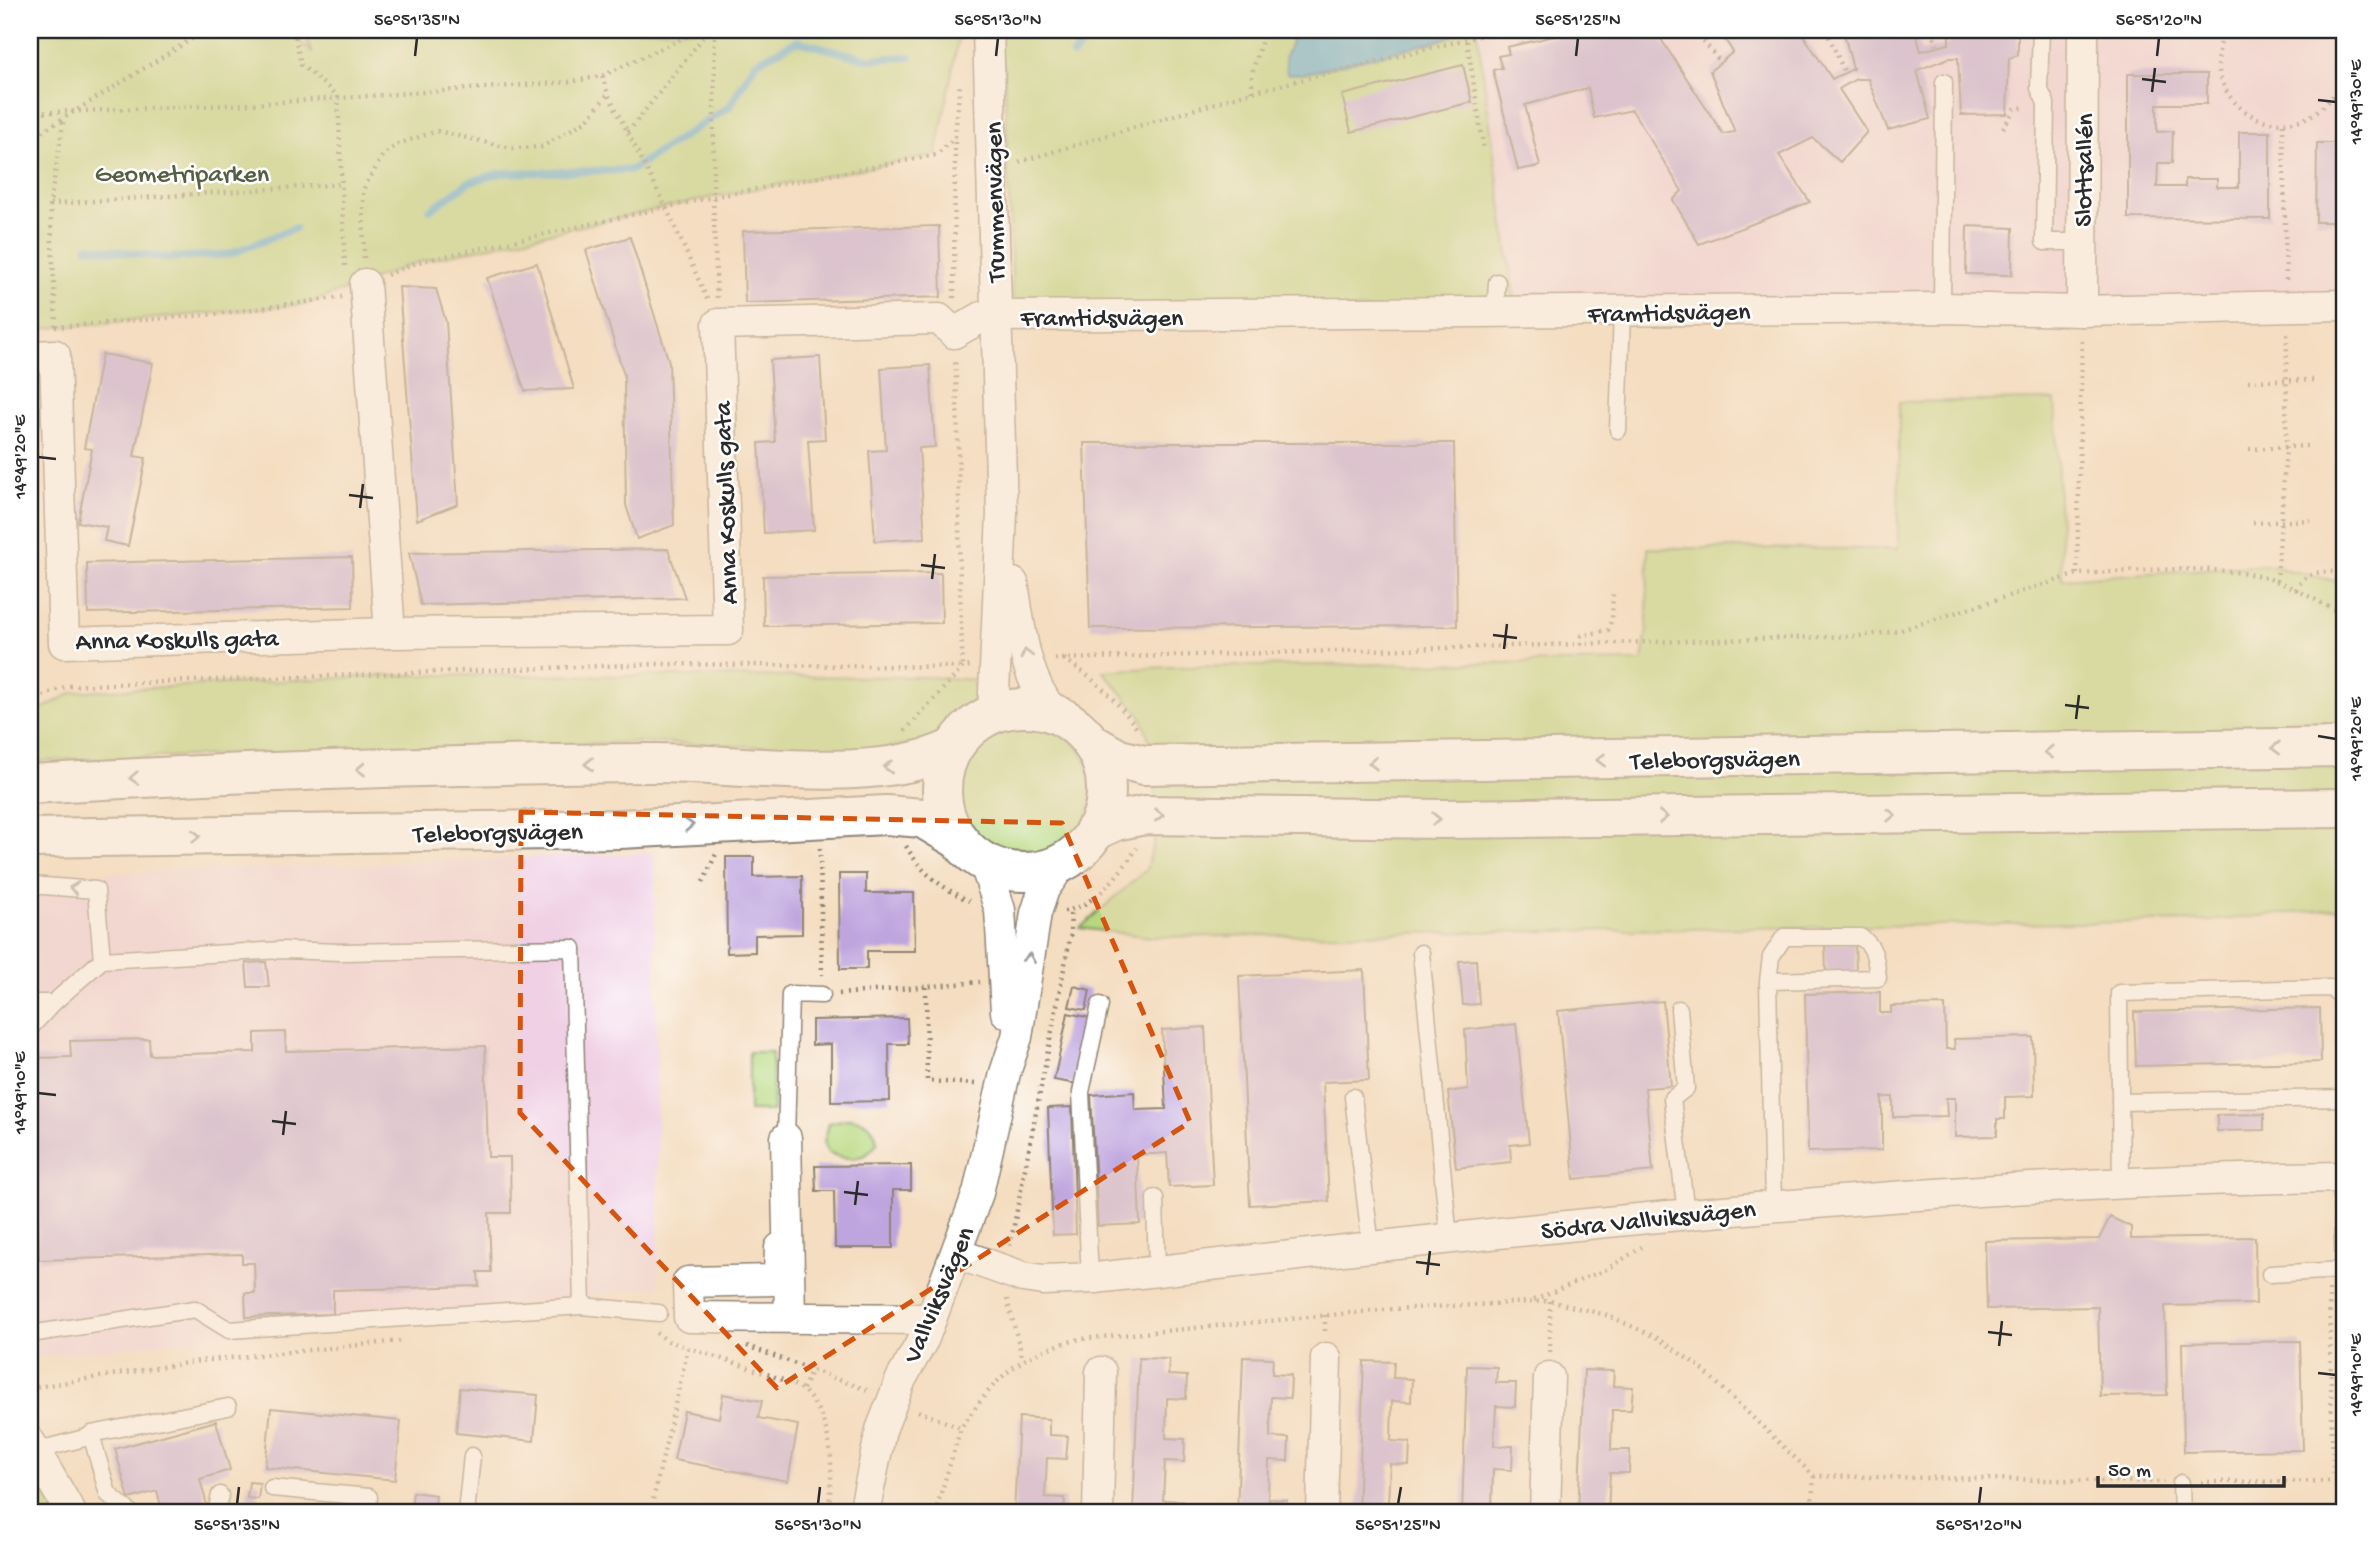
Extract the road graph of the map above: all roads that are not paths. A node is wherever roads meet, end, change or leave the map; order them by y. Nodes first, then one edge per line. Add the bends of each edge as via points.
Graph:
1 (999, 30) edge
2 (2041, 30) edge
3 (2083, 30) edge
4 (990, 44) edge
5 (1944, 82) dead end
6 (2081, 242) junction
7 (355, 278) road end
8 (1497, 282) dead end
9 (2344, 305) edge
10 (1942, 308) junction
11 (1622, 311) junction
12 (2082, 311) junction
13 (1496, 314) junction
14 (995, 316) junction
15 (47, 341) edge
16 (1618, 430) dead end
17 (1002, 513) junction
18 (390, 633) junction
19 (993, 714) junction
20 (1055, 714) junction
21 (1091, 743) junction
22 (2344, 747) edge
23 (953, 748) junction
24 (30, 784) edge
25 (2344, 808) edge
26 (2295, 810) junction
27 (2344, 827) edge
28 (1094, 831) junction
29 (30, 838) edge
30 (972, 850) junction
31 (1064, 861) junction
32 (30, 885) edge
33 (1421, 953) dead end
34 (102, 960) junction
35 (1768, 981) junction
36 (822, 995) road end
37 (2344, 997) edge
38 (30, 1003) edge
39 (53, 1003) junction
40 (1100, 1005) dead end
41 (1679, 1009) dead end
42 (30, 1028) edge
43 (996, 1079) junction
44 (1353, 1097) dead end
45 (2344, 1098) edge
46 (2120, 1102) junction
47 (786, 1138) joint
48 (2343, 1177) edge
49 (2121, 1183) junction
50 (1155, 1198) dead end
51 (1773, 1206) junction
52 (1686, 1213) junction
53 (1449, 1239) junction
54 (1371, 1247) junction
55 (780, 1248) dead end
56 (958, 1254) junction
57 (1157, 1271) junction
58 (2339, 1271) edge
59 (2270, 1273) dead end
60 (1090, 1278) junction
61 (582, 1306) junction
62 (659, 1313) dead end
63 (790, 1317) junction
64 (929, 1319) junction
65 (30, 1334) edge
66 (1326, 1358) dead end
67 (1101, 1372) dead end
68 (1549, 1377) road end
69 (228, 1407) dead end
70 (92, 1436) junction
71 (32, 1446) edge
72 (472, 1456) dead end
73 (2181, 1483) road end
74 (272, 1489) dead end
75 (220, 1495) dead end
76 (853, 1504) edge
77 (71, 1513) edge
78 (131, 1513) edge
79 (216, 1513) edge
80 (367, 1513) edge
81 (466, 1513) edge
82 (1098, 1513) edge
83 (1322, 1513) edge
84 (1545, 1513) edge
85 (2182, 1513) edge

1 - 4 street, Trummenvägen
2 - 6 lane via 2039,88 2046,103 2045,242
3 - 6 street, Slottsallén
4 - 14 street, Trummenvägen
5 - 10 lane
6 - 12 street, Slottsallén
7 - 18 street
8 - 13 lane
9 - 12 street, Framtidsvägen
10 - 11 street, Framtidsvägen
10 - 12 street, Framtidsvägen
11 - 13 street, Framtidsvägen
11 - 16 lane
13 - 14 street, Framtidsvägen
14 - 17 street, Trummenvägen
14 - 18 street, Anna Koskulls gata via 982,317 954,332 939,319 718,324 728,630
15 - 18 street, Anna Koskulls gata via 64,643
17 - 19 street, Trummenvägen
20 -> 17 street, Trummenvägen via 1041,698 1028,661
19 - 20 main road via 1024,708
19 - 23 main road via 971,728
20 - 21 main road
22 -> 21 main road, Teleborgsvägen via 1144,765 1119,759
21 - 28 main road via 1105,787 1103,810
23 -> 24 main road via 900,766 777,768 657,763 314,770
23 - 30 main road via 944,771 942,795 947,818
25 - 26 main road
26 - 27 main road
28 -> 26 main road via 1145,815 1444,819
28 - 31 main road
29 -> 30 main road, Teleborgsvägen via 620,829 902,815 929,820
30 - 31 main road via 1003,869 1038,870
30 - 43 street, Vallviksvägen via 1000,910 1006,976
43 -> 31 street, Vallviksvägen via 1017,1037 1036,913 1044,889
34 -> 32 lane via 96,890
33 - 53 lane
34 - 39 lane
34 - 61 lane via 282,950 573,948
35 - 35 lane via 1796,980 1878,978 1869,942 1860,937 1784,937 1771,957
35 - 51 lane
36 - 47 lane via 790,994
37 - 46 lane via 2330,988 2119,993
38 - 39 lane
39 - 42 lane
40 - 60 lane via 1081,1093
41 - 52 lane via 1686,1088 1672,1099
43 - 56 street, Vallviksvägen via 978,1194
44 - 54 lane
45 - 46 lane
46 - 49 lane
47 - 63 street
48 - 49 street, Södra Vallviksvägen
48 - 58 lane
49 - 51 street, Södra Vallviksvägen
50 - 57 lane
51 - 52 street, Södra Vallviksvägen
52 - 53 street, Södra Vallviksvägen
53 - 54 street, Södra Vallviksvägen
54 - 57 street, Södra Vallviksvägen
55 - 63 street via 779,1273 773,1280 688,1282 689,1317
56 - 60 street, Södra Vallviksvägen via 1043,1280
56 - 64 street, Vallviksvägen
57 - 60 street, Södra Vallviksvägen
58 - 59 lane
61 - 62 lane
61 - 65 lane via 229,1330 195,1309
63 - 64 street
64 - 76 street, Vallviksvägen
66 - 83 street
67 - 82 street
68 - 84 street
69 - 70 lane
70 - 71 lane
70 - 78 lane via 108,1494
71 - 77 street
72 - 81 lane
73 - 85 lane
74 - 80 lane via 369,1497
75 - 79 lane

